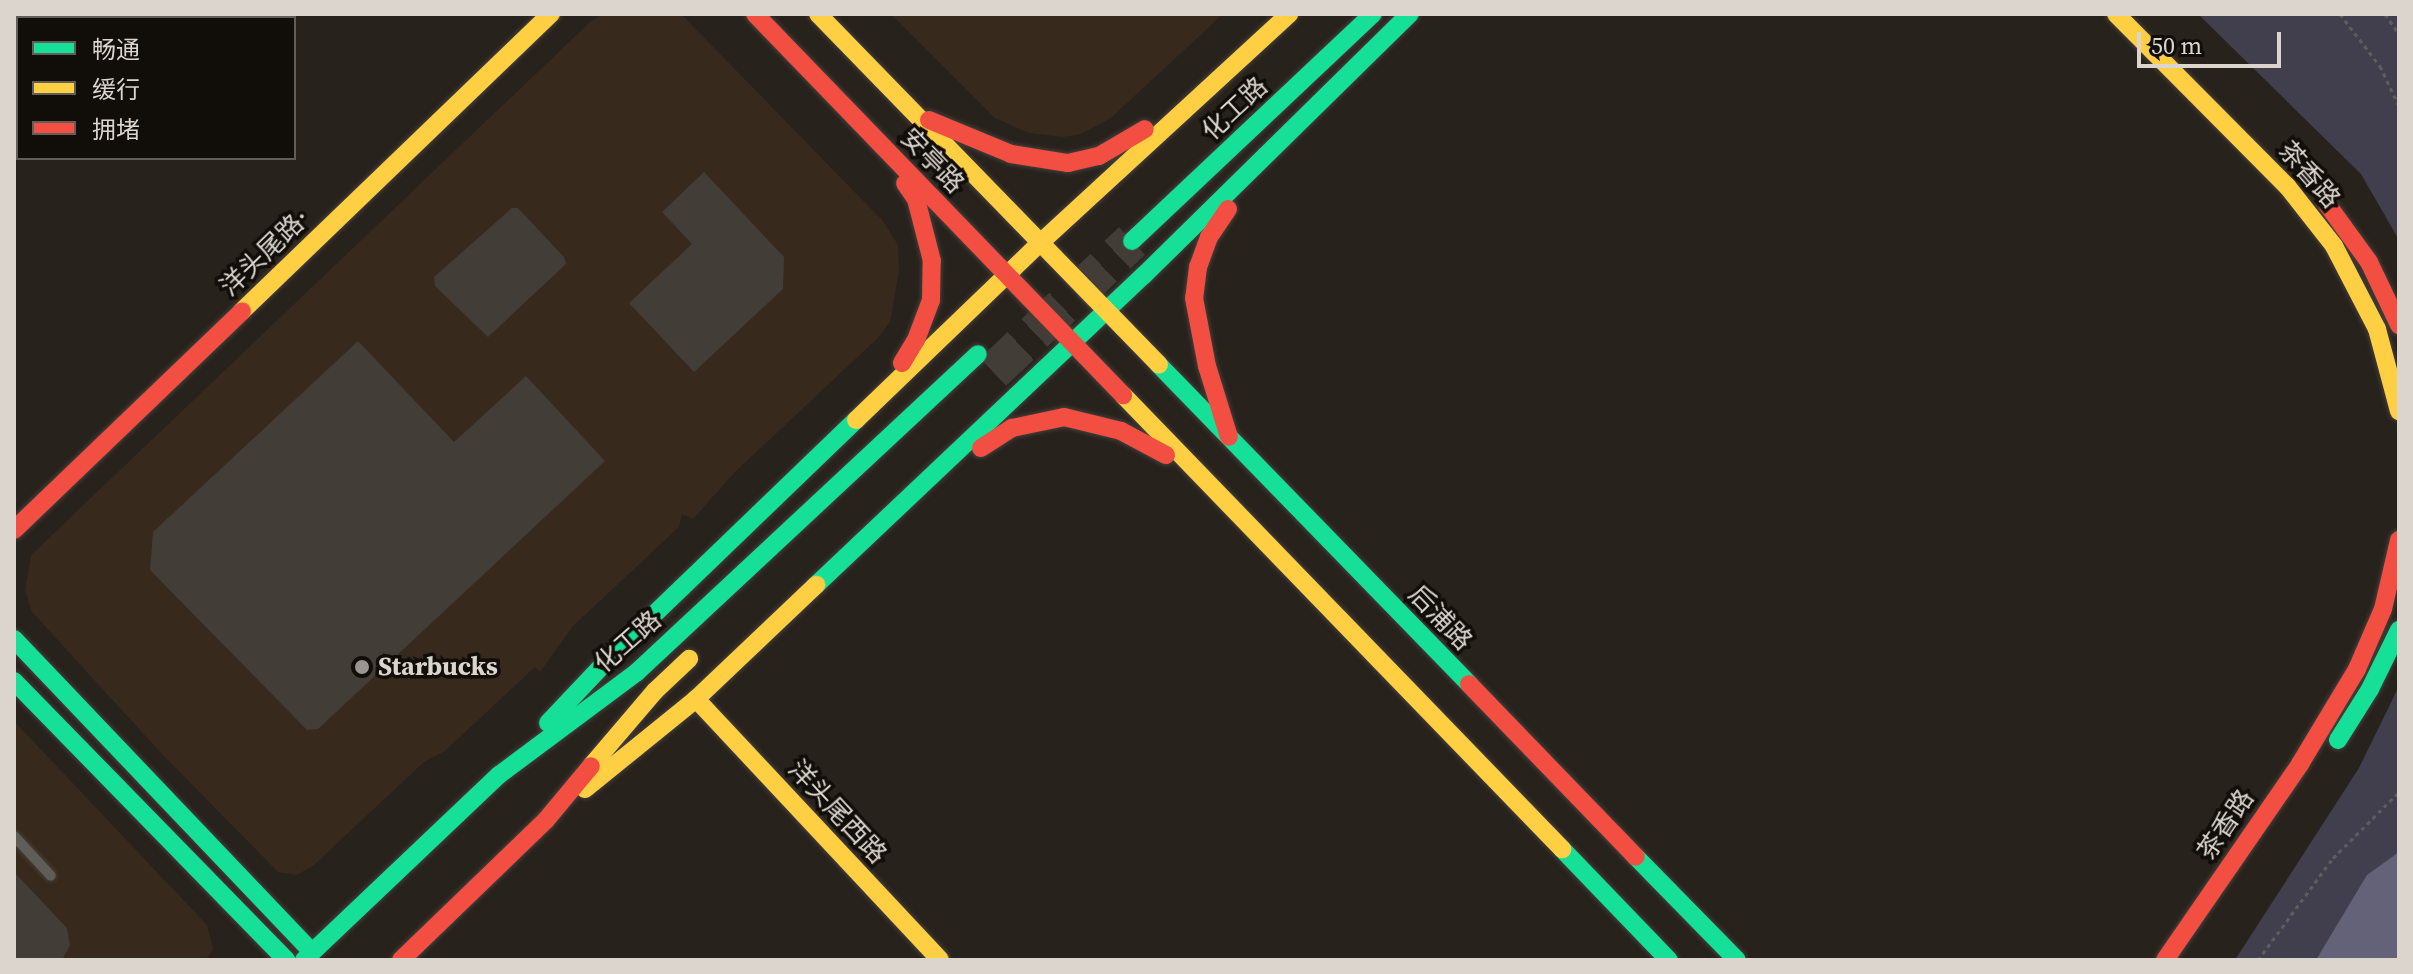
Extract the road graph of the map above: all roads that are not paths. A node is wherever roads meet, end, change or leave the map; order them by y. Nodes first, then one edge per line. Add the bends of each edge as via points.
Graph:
1 (551, 14) edge
2 (755, 14) edge
3 (818, 14) edge
4 (1289, 14) edge
5 (1373, 14) edge
6 (1410, 14) edge
7 (2116, 14) edge
8 (1195, 100) junction
9 (912, 112) junction
10 (880, 144) junction
11 (2283, 155) dead end
12 (1260, 162) junction
13 (1132, 241) tunnel mouth
14 (1039, 244) junction
15 (1006, 276) junction
16 (1105, 312) junction
17 (2399, 325) edge
18 (1072, 344) junction
19 (978, 354) tunnel mouth
20 (883, 394) junction
21 (2399, 411) edge
22 (1230, 442) junction
23 (1196, 474) junction
24 (919, 488) junction
25 (14, 530) edge
26 (2399, 540) edge
27 (2399, 630) edge
28 (14, 639) edge
29 (700, 649) dead end
30 (14, 681) edge
31 (696, 699) junction
32 (499, 775) junction
33 (546, 820) junction
34 (14, 836) edge
35 (2251, 869) dead end
36 (51, 876) dead end
37 (308, 956) edge
38 (286, 960) edge
39 (401, 960) edge
40 (940, 960) edge
41 (1669, 960) edge
42 (1737, 960) edge
43 (2165, 960) edge

1 - 25 main road, 洋头尾路·
2 - 10 main road, 安亭路
3 - 9 main road, 安亭路
4 - 8 main road
5 - 13 main road, 化工路
6 - 12 main road
7 - 21 main road, 茶香路 via 2287,186 2334,246 2377,329
8 - 9 main road via 1099,156 1068,163 1011,154
8 - 14 main road
9 - 14 main road, 安亭路
10 - 15 main road, 安亭路
10 - 20 main road via 916,199 932,261 931,300 916,340
11 - 17 main road, 茶香路 via 2361,249
12 - 16 main road
12 - 22 main road via 1209,237 1194,298
14 - 15 main road
14 - 16 main road, 安亭路
15 - 18 main road, 安亭路
15 - 20 main road
16 - 18 main road
16 - 22 main road, 后浦路
18 - 23 main road
18 - 24 main road
19 - 32 main road, 化工路 via 637,672
20 - 32 main road via 616,651
22 - 42 main road, 后浦路
23 - 24 main road via 1121,431 1064,417 1012,428
23 - 41 main road
24 - 31 main road
26 - 43 main road, 茶香路 via 2383,609 2352,678 2300,764
27 - 35 main road, 茶香路 via 2356,712
28 - 37 main road
29 - 33 main road, 化工路 via 655,691
30 - 38 main road
31 - 33 main road
31 - 40 main road, 洋头尾西路
32 - 37 main road, 化工路
33 - 39 main road, 化工路
34 - 36 lane

